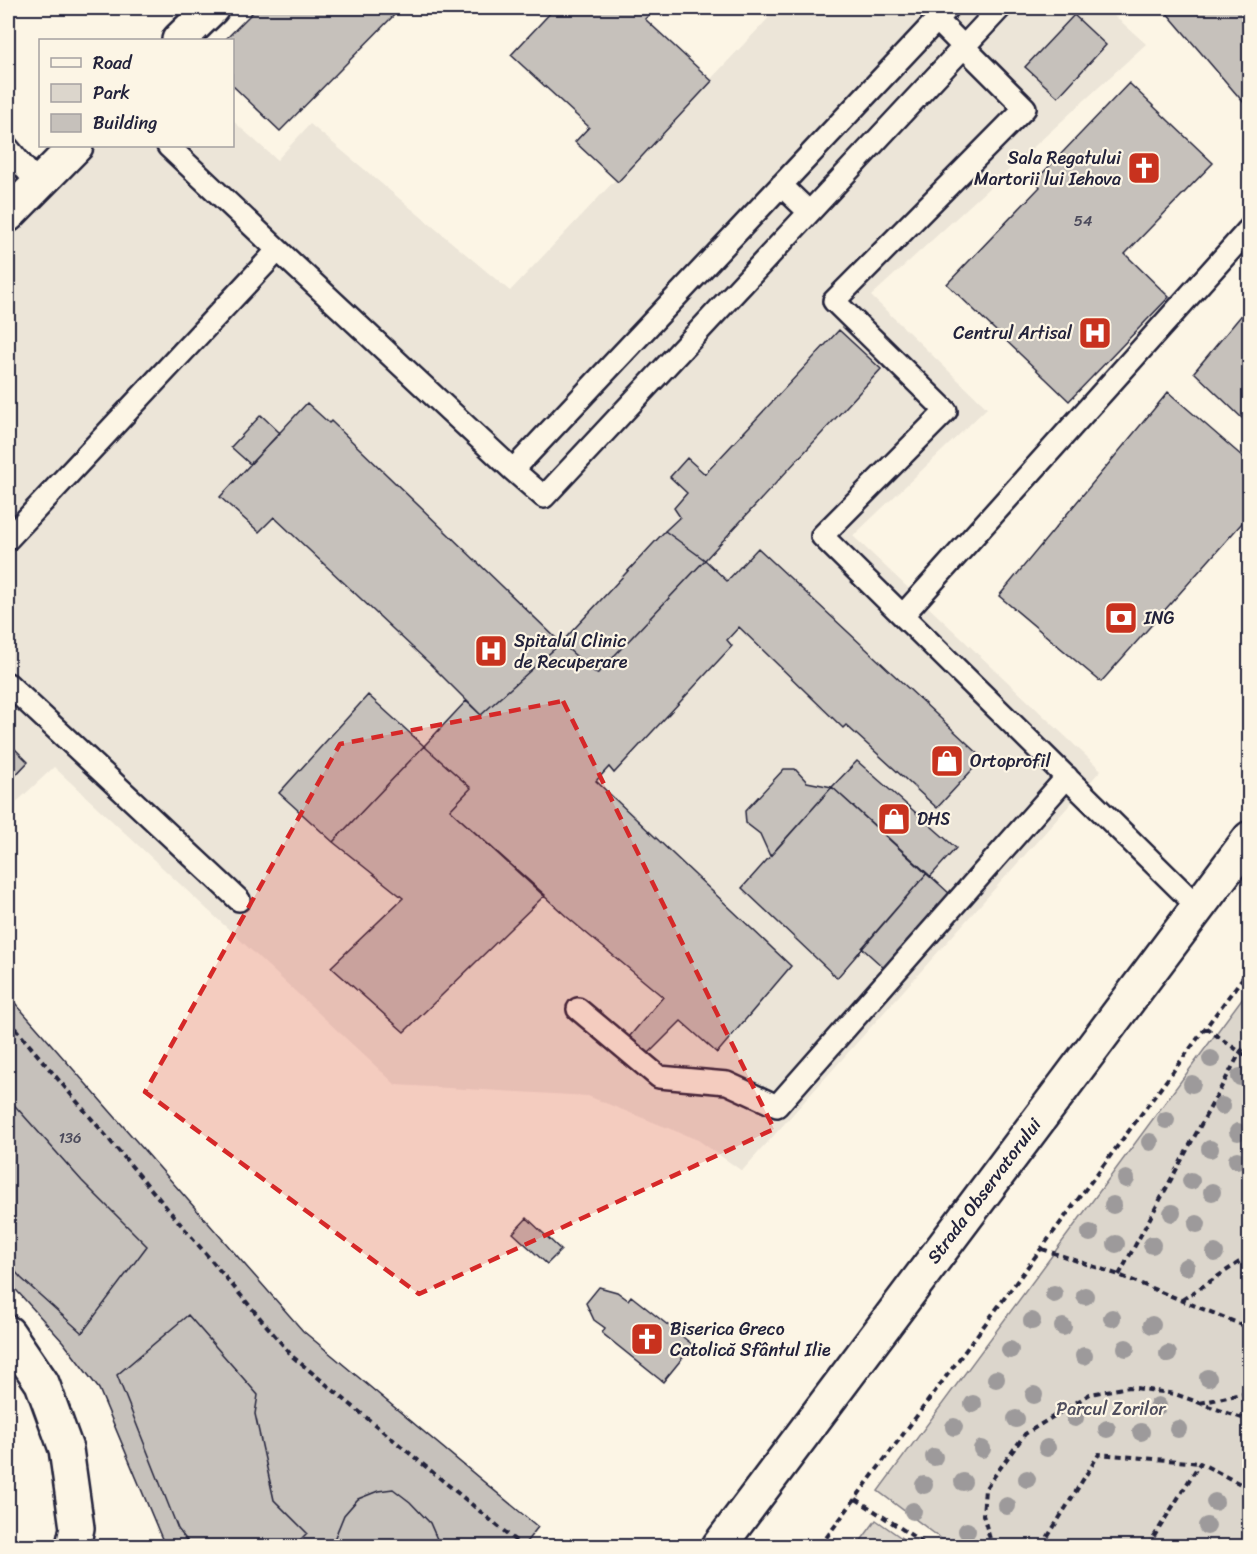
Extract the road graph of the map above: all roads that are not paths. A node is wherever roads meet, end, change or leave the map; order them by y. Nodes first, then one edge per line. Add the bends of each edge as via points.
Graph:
1 (212, 8) edge
2 (1000, 8) edge
3 (943, 14) edge
4 (180, 39) edge
5 (964, 46) junction
6 (75, 147) edge
7 (169, 147) edge
8 (8, 148) edge
9 (38, 184) junction
10 (781, 185) junction
11 (809, 212) junction
12 (8, 215) edge
13 (1250, 228) edge
14 (278, 250) junction
15 (513, 470) junction
16 (8, 539) edge
17 (903, 615) junction
18 (8, 684) edge
19 (1067, 777) junction
20 (1250, 838) edge
21 (239, 900) dead end
22 (1198, 907) junction
23 (578, 1009) dead end
24 (8, 1333) edge
25 (74, 1546) edge
26 (719, 1546) edge

1 - 4 main road
2 - 5 lane
3 - 5 lane
3 - 10 lane
5 - 11 lane
5 - 17 lane via 1025,108 834,301 946,411 822,536
6 - 9 main road
7 - 14 lane
8 - 9 lane
9 - 12 main road
10 - 11 lane
10 - 15 lane
11 - 15 lane via 544,497
13 - 17 lane
14 - 15 lane
14 - 16 lane
17 - 19 lane
18 - 21 lane
19 - 22 lane
19 - 23 lane via 777,1106 727,1083 659,1077
20 - 22 main road, Strada Observatorului
22 - 26 main road, Strada Observatorului
24 - 25 main road via 42,1383 66,1449 77,1528

